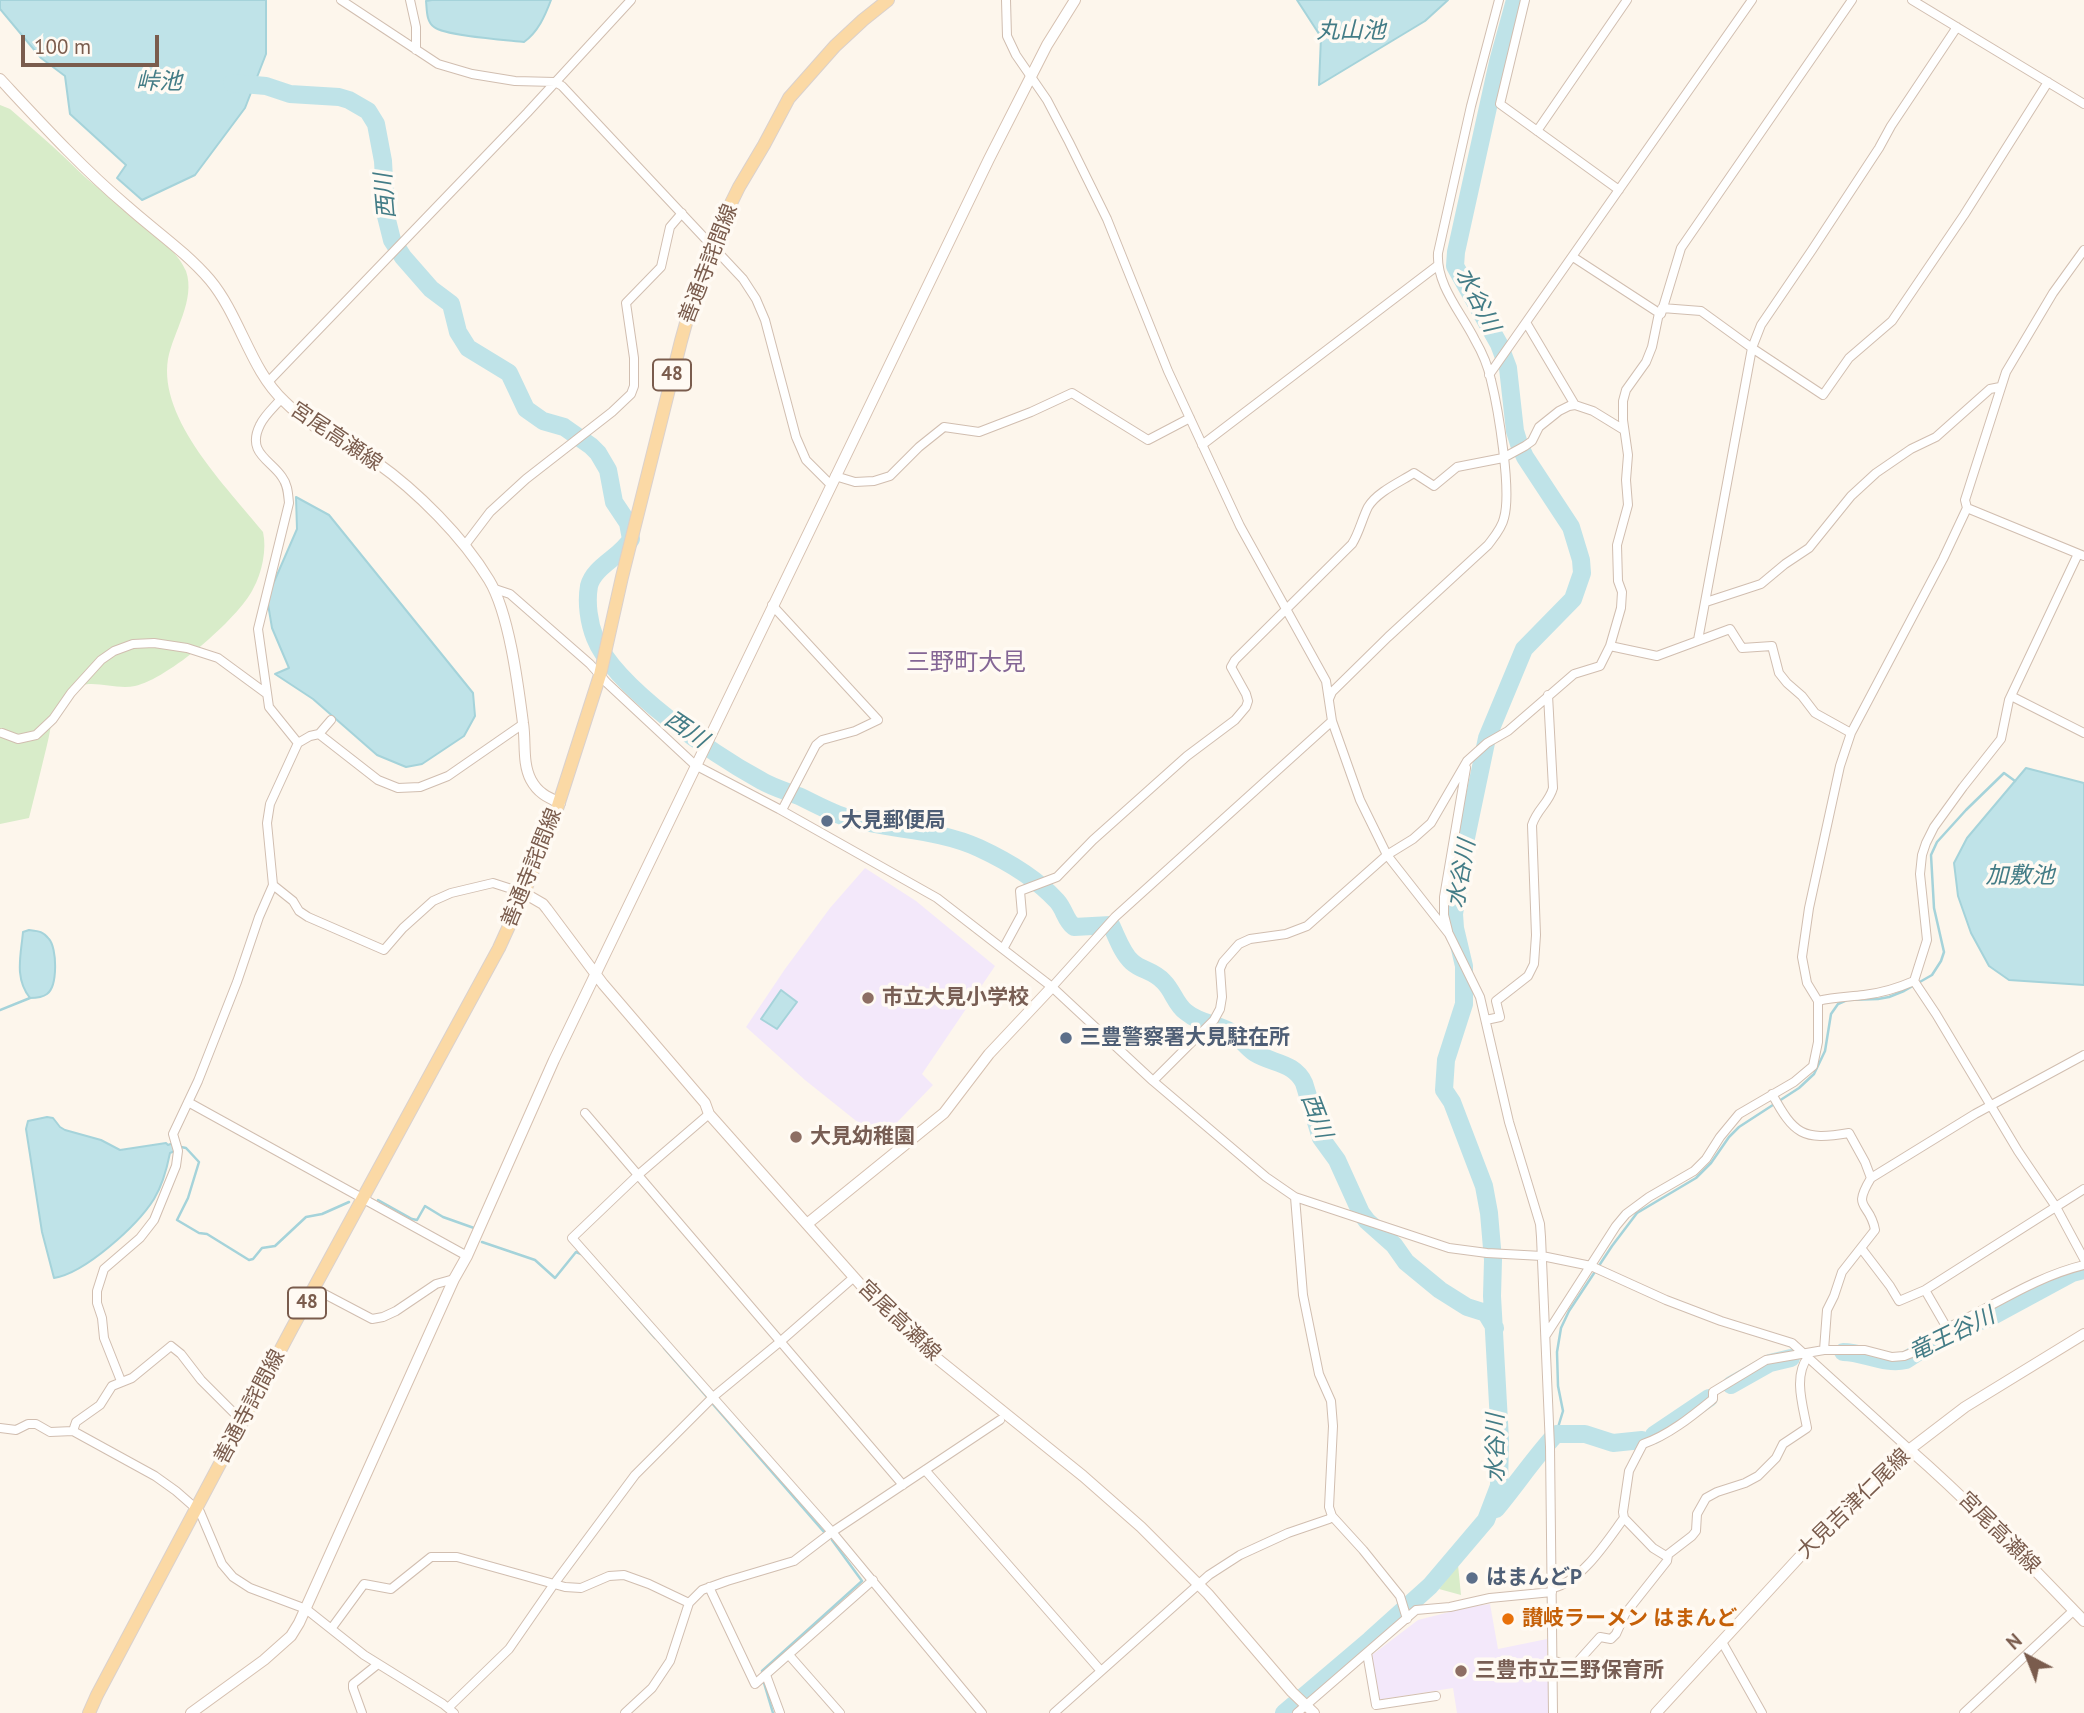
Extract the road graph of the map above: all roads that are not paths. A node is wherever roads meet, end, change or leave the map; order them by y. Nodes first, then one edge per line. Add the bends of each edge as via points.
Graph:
1 (341, 0) edge
2 (410, 0) edge
3 (631, 0) edge
4 (888, 0) edge
5 (1006, 0) edge
6 (1075, 0) edge
7 (1499, 0) edge
8 (1525, 0) edge
9 (1628, 0) edge
10 (1752, 0) edge
11 (1852, 0) edge
12 (1912, 0) edge
13 (1957, 27) junction
14 (416, 50) junction
15 (1032, 76) junction
16 (0, 79) edge
17 (555, 82) junction
18 (2048, 82) junction
19 (2084, 104) edge
20 (1537, 131) junction
21 (1619, 190) junction
22 (682, 213) junction
23 (712, 244) junction
24 (2084, 250) edge
25 (1573, 257) junction
26 (1437, 267) junction
27 (1661, 311) junction
28 (1527, 324) junction
29 (1752, 348) junction
30 (1489, 375) junction
31 (269, 381) junction
32 (2000, 387) junction
33 (281, 399) junction
34 (1575, 405) junction
35 (1190, 418) junction
36 (1625, 430) junction
37 (1202, 444) junction
38 (1503, 458) junction
39 (833, 481) junction
40 (1967, 508) junction
41 (465, 545) junction
42 (2081, 555) edge
43 (495, 589) junction
44 (1706, 602) junction
45 (772, 605) junction
46 (1287, 610) junction
47 (1698, 640) junction
48 (1610, 646) junction
49 (600, 675) junction
50 (267, 694) junction
51 (1548, 695) junction
52 (2011, 696) junction
53 (1329, 699) junction
54 (331, 720) dead end
55 (1332, 721) junction
56 (523, 724) junction
57 (2, 733) dead end
58 (1851, 733) junction
59 (2084, 733) edge
60 (319, 734) junction
61 (298, 743) junction
62 (1467, 761) junction
63 (695, 765) junction
64 (560, 803) junction
65 (782, 810) junction
66 (1387, 855) junction
67 (272, 885) junction
68 (524, 893) junction
69 (1449, 934) junction
70 (1003, 949) junction
71 (595, 975) junction
72 (1914, 981) junction
73 (1052, 987) junction
74 (1818, 1001) junction
75 (1486, 1020) junction
76 (2084, 1055) edge
77 (1153, 1081) junction
78 (1775, 1099) junction
79 (188, 1102) junction
80 (1992, 1105) junction
81 (585, 1113) dead end
82 (709, 1114) junction
83 (638, 1175) junction
84 (1871, 1178) junction
85 (2084, 1189) edge
86 (1295, 1197) junction
87 (362, 1199) junction
88 (2056, 1207) junction
89 (807, 1224) junction
90 (1861, 1248) junction
91 (467, 1256) junction
92 (1542, 1256) junction
93 (2084, 1259) edge
94 (2084, 1265) edge
95 (1595, 1268) junction
96 (853, 1278) junction
97 (454, 1279) junction
98 (315, 1289) junction
99 (1924, 1290) junction
100 (1947, 1328) junction
101 (2084, 1334) edge
102 (1546, 1335) junction
103 (781, 1341) junction
104 (1824, 1350) junction
105 (1806, 1355) junction
106 (121, 1381) junction
107 (713, 1397) junction
108 (1000, 1420) dead end
109 (242, 1421) junction
110 (0, 1428) edge
111 (73, 1431) junction
112 (1909, 1449) junction
113 (925, 1470) junction
114 (903, 1485) junction
115 (195, 1508) junction
116 (1332, 1516) junction
117 (1624, 1518) junction
118 (832, 1532) junction
119 (1668, 1555) junction
120 (873, 1580) junction
121 (554, 1584) junction
122 (1198, 1585) junction
123 (709, 1587) junction
124 (1552, 1590) junction
125 (689, 1603) junction
126 (306, 1609) junction
127 (2073, 1611) junction
128 (1407, 1618) junction
129 (2084, 1621) edge
130 (331, 1629) junction
131 (1721, 1642) junction
132 (1367, 1653) junction
133 (789, 1655) junction
134 (1552, 1660) junction
135 (378, 1664) junction
136 (1101, 1671) junction
137 (766, 1675) junction
138 (1436, 1696) dead end
139 (1309, 1708) edge
140 (451, 1711) edge
141 (89, 1713) edge
142 (191, 1713) edge
143 (362, 1713) edge
144 (625, 1713) edge
145 (780, 1713) edge
146 (840, 1713) edge
147 (982, 1713) edge
148 (1054, 1713) edge
149 (1297, 1713) edge
150 (1553, 1713) edge
151 (1656, 1713) edge
152 (1762, 1713) edge
153 (1964, 1713) edge

1 - 14 street
2 - 14 street
3 - 17 street
4 - 23 main road, 善通寺詫間線 / 48 via 835,46 789,98
5 - 15 street via 1006,36
6 - 15 main road
7 - 26 street
8 - 20 street via 1500,104
9 - 20 street
10 - 21 street
11 - 27 street via 1681,248
12 - 13 street
13 - 18 street
13 - 29 street via 1762,325
14 - 17 street via 438,64 471,74
15 - 35 street via 1107,219
15 - 39 main road
16 - 31 main road, 宮尾高瀬線 via 75,159 197,265 228,303
17 - 22 street
17 - 31 street
18 - 19 street
18 - 29 street via 1892,321 1849,358 1823,395
20 - 21 street
21 - 25 street
22 - 23 street
22 - 41 street via 670,227 661,267 626,303 634,358 631,394 526,479 490,512
23 - 39 street via 756,299 806,460
23 - 49 main road, 善通寺詫間線 / 48 via 681,341
24 - 32 street via 2053,293
25 - 27 street
25 - 28 street
26 - 30 street
26 - 37 street
27 - 29 street via 1701,311
27 - 36 street via 1653,347 1626,390
28 - 30 street
28 - 34 street
29 - 44 street
30 - 38 street
31 - 33 main road, 宮尾高瀬線
32 - 40 street via 1965,500
32 - 44 street via 1990,389 1937,437 1875,473 1809,548 1762,584
33 - 41 main road, 宮尾高瀬線 via 352,450 374,460
33 - 50 street via 259,426 257,440 260,456 282,476 289,503 258,629
34 - 36 street
34 - 38 street via 1548,419 1532,441
35 - 37 street
35 - 39 street via 1148,440 1072,393 979,432 944,427 890,476 874,481
36 - 48 street via 1628,505 1618,545 1621,608
37 - 46 street via 1240,526
38 - 46 street via 1457,467 1434,486 1414,473 1381,495 1369,506 1352,544
38 - 53 street via 1505,517 1489,545 1388,637
39 - 45 main road
40 - 42 street
40 - 58 street
41 - 43 main road, 宮尾高瀬線
42 - 52 street
43 - 49 street via 510,594
43 - 56 main road, 宮尾高瀬線
44 - 47 street
45 - 63 main road
45 - 65 street via 878,720 816,745
46 - 53 street via 1326,681
46 - 70 street via 1231,667 1246,694 1247,707 1093,840 1057,877 1020,891 1022,914
47 - 48 street via 1657,656
47 - 58 street via 1730,629 1742,648 1772,646 1779,673 1787,683 1815,713
48 - 51 street via 1600,666 1574,674
49 - 63 street
49 - 64 main road, 善通寺詫間線 / 48
50 - 57 street via 218,658 187,648 133,644 101,660 36,735 18,739
50 - 61 street via 269,708
51 - 62 street
51 - 75 street via 1553,788 1532,825 1534,964 1528,976 1496,1001 1500,1017
52 - 59 street
52 - 72 street via 2001,740 1934,827 1922,855 1927,940
53 - 55 street
54 - 60 street
55 - 66 street via 1360,800
55 - 73 street via 1115,917
56 - 60 street via 449,776 420,787 398,788 378,780
56 - 64 main road, 宮尾高瀬線 via 530,778 537,790
58 - 74 street via 1832,801 1802,957 1807,983
60 - 61 street
61 - 67 street via 270,804
62 - 66 street via 1431,823
62 - 69 street via 1444,897
63 - 65 street
63 - 71 main road
64 - 68 main road, 善通寺詫間線 / 48
65 - 70 street via 937,898
66 - 69 street
66 - 77 street via 1307,926 1239,944 1220,970 1222,997 1214,1020
67 - 68 street via 308,917 384,950 433,901 451,893 493,883
67 - 79 street
68 - 71 main road, 宮尾高瀬線 via 543,904
68 - 87 main road, 善通寺詫間線 / 48 via 499,948
69 - 75 street via 1480,997
70 - 73 street
71 - 82 main road, 宮尾高瀬線 via 705,1103
71 - 91 main road
72 - 74 street via 1894,989
72 - 80 street
73 - 77 street
73 - 89 main road via 989,1054 944,1113
74 - 78 street via 1813,1066
75 - 92 street via 1509,1122 1540,1224
76 - 80 street
77 - 86 street
78 - 84 street via 1797,1130 1810,1136 1849,1133
78 - 95 street via 1739,1114 1694,1171 1626,1214
79 - 87 street
79 - 106 street via 173,1134 176,1166 153,1220 140,1238 104,1269 97,1291 103,1338
80 - 84 street
80 - 88 street
81 - 83 street
82 - 83 street
82 - 89 main road, 宮尾高瀬線
83 - 103 street
83 - 107 street via 572,1238
84 - 90 street via 1861,1202 1875,1230
85 - 88 street
86 - 92 street via 1449,1248
86 - 116 street via 1303,1295 1319,1374 1331,1401
87 - 91 street
87 - 98 main road, 善通寺詫間線 / 48
88 - 93 street
88 - 99 street
89 - 96 main road, 宮尾高瀬線
90 - 99 street via 1899,1301
90 - 104 street via 1842,1272 1827,1310
91 - 97 main road
92 - 95 street
92 - 102 street
94 - 100 street via 2034,1283
95 - 102 street
95 - 105 street via 1721,1321 1792,1343
96 - 103 street
96 - 122 main road, 宮尾高瀬線 via 934,1356 1119,1508
97 - 98 street via 372,1319
97 - 126 main road
98 - 109 main road, 善通寺詫間線 / 48
99 - 100 street
100 - 104 street via 1904,1356
101 - 112 main road, 大見吉津仁尾線 via 1990,1390
102 - 124 street
103 - 107 street
103 - 114 street
104 - 105 street
105 - 112 street
105 - 117 street via 1766,1360 1713,1392 1713,1399 1683,1422 1643,1444 1629,1471
105 - 119 street via 1800,1383 1807,1428 1783,1444 1758,1476 1706,1498 1697,1514 1696,1531
106 - 109 street via 132,1378 171,1346
106 - 111 street via 100,1405 76,1422
107 - 118 street
107 - 121 street via 635,1475
108 - 113 street
109 - 115 main road, 善通寺詫間線 / 48
110 - 111 street via 16,1430 28,1423 50,1432
111 - 115 street via 155,1476
112 - 127 main road, 宮尾高瀬線 via 2015,1548
112 - 131 main road, 大見吉津仁尾線 via 1850,1502
113 - 114 street
113 - 136 street
114 - 118 street
115 - 126 street via 233,1577
115 - 141 main road, 善通寺詫間線 / 48
116 - 122 street via 1240,1555
116 - 128 street via 1400,1597
117 - 119 street via 1658,1552
117 - 124 street via 1590,1562
118 - 120 street
118 - 123 street via 794,1561
119 - 134 street via 1611,1639 1600,1637 1573,1667
120 - 133 street
120 - 147 street
121 - 125 street via 581,1588 624,1575
121 - 130 street via 457,1557 431,1557 391,1589 364,1584
121 - 140 street via 509,1649
122 - 136 street
122 - 139 main road, 宮尾高瀬線
123 - 125 street
123 - 137 street via 755,1684
124 - 128 street via 1416,1610
124 - 134 street
125 - 144 street via 670,1661 652,1688
126 - 130 street
126 - 142 main road via 291,1636
127 - 129 main road, 宮尾高瀬線
127 - 153 street
128 - 132 street
130 - 135 street
131 - 151 main road, 大見吉津仁尾線
131 - 152 street
132 - 138 street via 1376,1705
132 - 139 street
133 - 137 street
133 - 146 street
134 - 150 street
135 - 140 street
135 - 143 street via 353,1684
136 - 148 street
137 - 145 street
139 - 149 street

